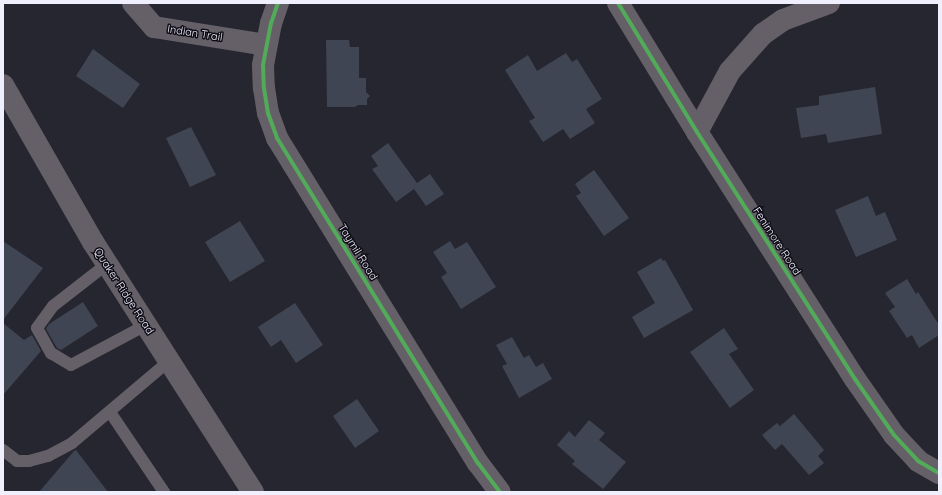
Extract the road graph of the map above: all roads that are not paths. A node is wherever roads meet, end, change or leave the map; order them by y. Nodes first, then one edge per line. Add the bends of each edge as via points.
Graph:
1 (133, 3) edge
2 (278, 3) edge
3 (618, 3) edge
4 (829, 3) edge
5 (266, 45) junction
6 (3, 85) edge
7 (697, 132) junction
8 (107, 264) junction
9 (146, 325) junction
10 (169, 361) junction
11 (110, 412) junction
12 (3, 450) edge
13 (939, 473) edge
14 (164, 492) edge
15 (253, 492) edge
16 (500, 492) edge

1 - 5 street, Indian Trail via 154,27
2 - 5 street, Taymil Road
3 - 7 street, Fenimore Road
4 - 7 street via 783,20 763,34 730,71
5 - 16 street, Taymil Road via 264,88 268,113 277,138 478,463
6 - 8 street, Quaker Ridge Road
7 - 13 street, Fenimore Road via 855,379 894,435 918,461
8 - 9 street, Quaker Ridge Road
8 - 9 lane via 53,306 37,328 51,353 71,365
9 - 10 street, Quaker Ridge Road
10 - 11 lane
10 - 15 street, Quaker Ridge Road
11 - 12 lane via 72,442 48,456 29,462 16,461
11 - 14 lane

